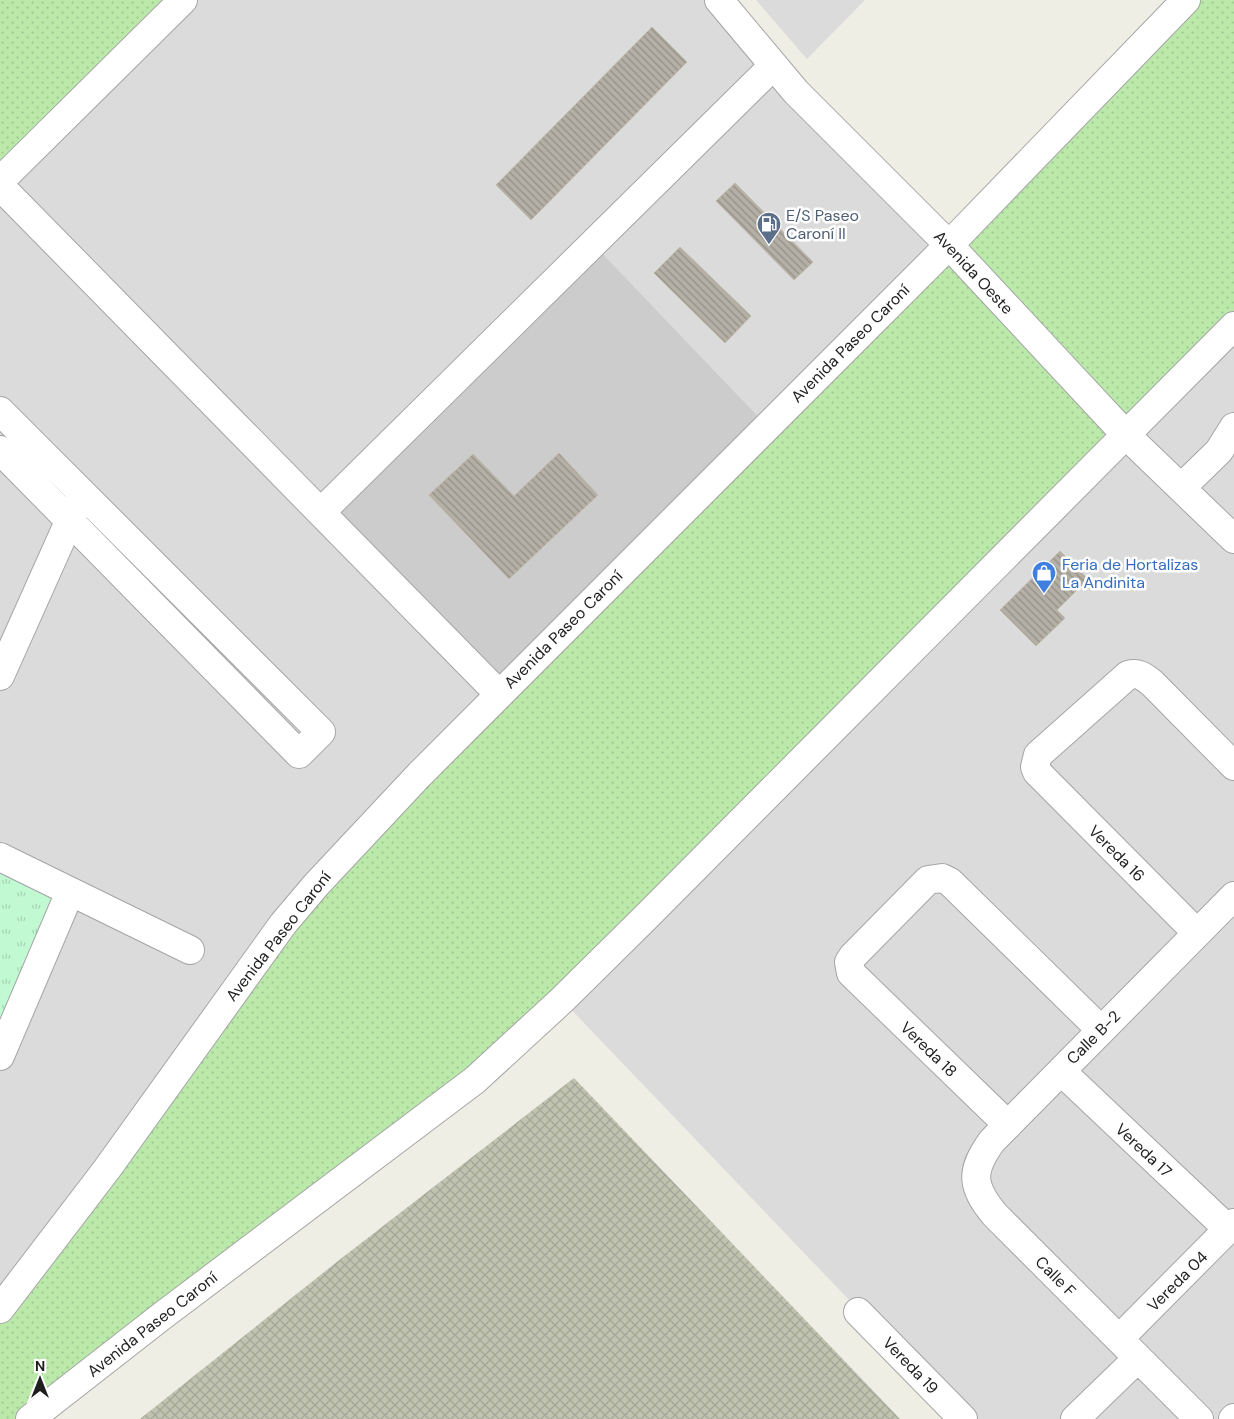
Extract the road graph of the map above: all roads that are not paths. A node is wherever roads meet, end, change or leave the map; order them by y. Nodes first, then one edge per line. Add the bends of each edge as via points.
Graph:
1 (183, 0) edge
2 (720, 0) edge
3 (1186, 0) edge
4 (774, 66) junction
5 (0, 181) edge
6 (0, 186) edge
7 (949, 245) junction
8 (1234, 326) edge
9 (0, 410) edge
10 (1234, 426) edge
11 (1127, 436) junction
12 (0, 450) edge
13 (1181, 488) junction
14 (82, 494) junction
15 (321, 512) junction
16 (70, 520) junction
17 (1234, 539) edge
18 (0, 676) edge
19 (499, 694) junction
20 (1234, 766) edge
21 (0, 857) edge
22 (70, 892) junction
23 (1234, 896) edge
24 (1197, 933) junction
25 (190, 950) dead end
26 (1101, 1030) junction
27 (0, 1056) edge
28 (1060, 1070) junction
29 (1008, 1125) junction
30 (978, 1191) joint
31 (1231, 1226) edge
32 (0, 1309) edge
33 (858, 1312) dead end
34 (1129, 1349) junction
35 (30, 1419) edge
36 (963, 1419) edge
37 (1076, 1419) edge
38 (1199, 1419) edge

1 - 5 street
2 - 4 street, Avenida Oeste
3 - 7 street, Avenida Paseo Caroní
4 - 7 street, Avenida Oeste
4 - 15 street
6 - 15 street
7 - 11 street, Avenida Oeste
7 - 19 street, Avenida Paseo Caroní
8 - 11 street, Avenida Paseo Caroní
9 - 14 street
10 - 13 street via 1219,451
11 - 13 street, Avenida Oeste
11 - 35 street, Avenida Paseo Caroní via 562,1000 474,1080
12 - 16 street
13 - 17 street, Avenida Oeste
14 - 16 street
14 - 16 street via 321,732 299,754
15 - 19 street
16 - 18 street
19 - 32 street, Avenida Paseo Caroní via 351,846 283,924 107,1169
20 - 24 street, Vereda 16 via 1152,683 1141,675 1128,675 1038,755 1035,767
21 - 22 street
22 - 25 street
22 - 27 street
23 - 24 street, Calle B-2
24 - 26 street, Calle B-2
26 - 28 street, Calle B-2
26 - 29 street, Vereda 18 via 950,882 942,878 928,880 853,956 849,962 851,973
28 - 29 street, Calle B-2
28 - 31 street, Vereda 17
29 - 30 street, Calle B-2 via 982,1155 976,1168
30 - 34 street, Calle F via 995,1215
31 - 34 street, Vereda 04
33 - 36 street, Vereda 19
34 - 37 street
34 - 38 street, Calle F

